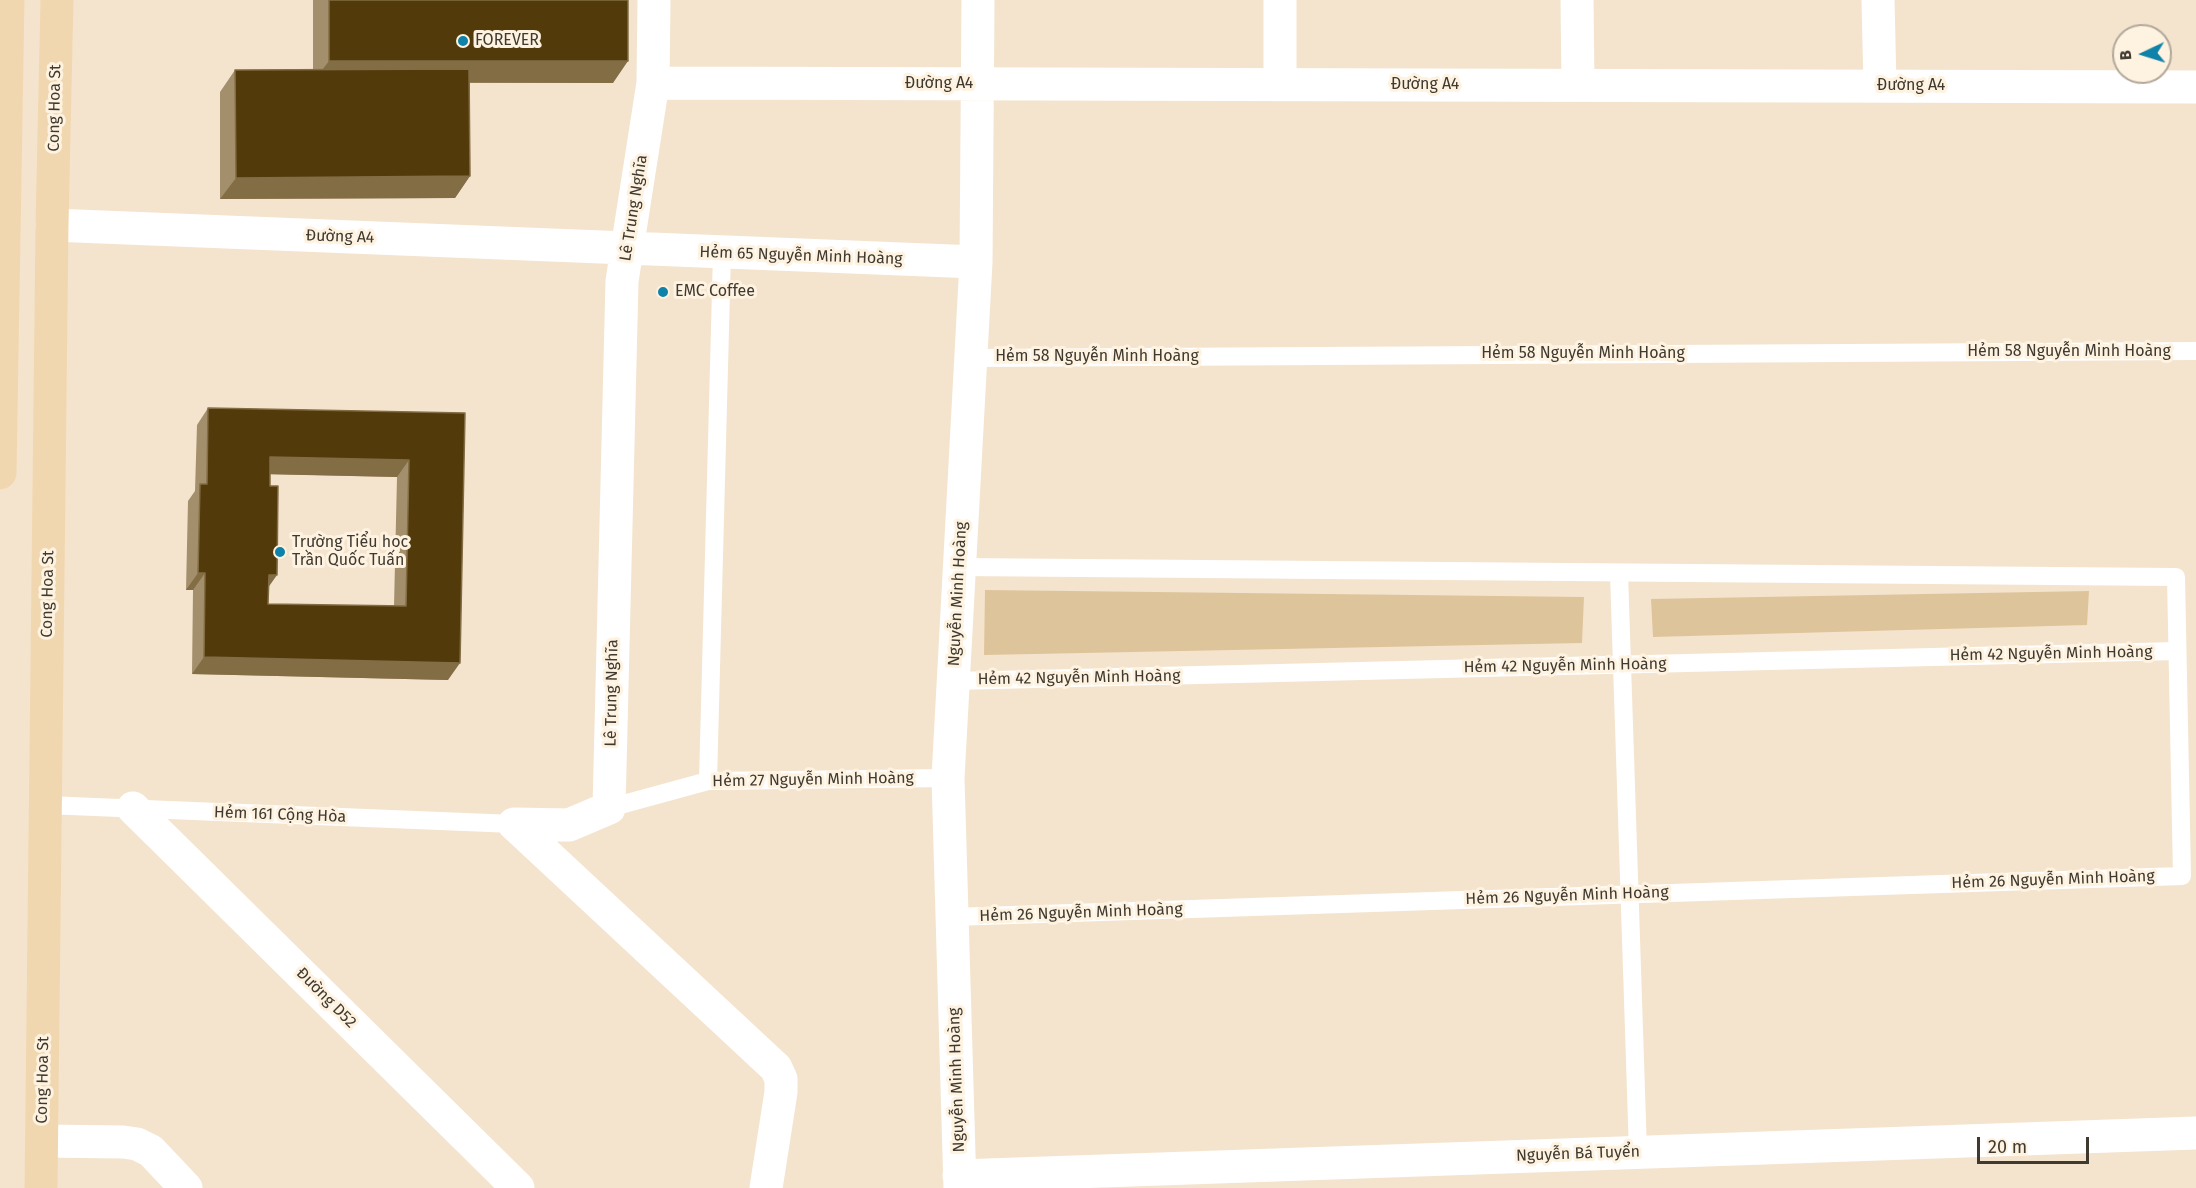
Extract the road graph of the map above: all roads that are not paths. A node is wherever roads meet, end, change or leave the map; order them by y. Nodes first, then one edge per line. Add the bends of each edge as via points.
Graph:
1 (8, 0) edge
2 (57, 0) edge
3 (654, 0) edge
4 (978, 0) edge
5 (1280, 0) edge
6 (1577, 0) edge
7 (1878, 0) edge
8 (653, 83) junction
9 (977, 84) junction
10 (1280, 84) junction
11 (1578, 86) junction
12 (1880, 86) junction
13 (2196, 87) edge
14 (52, 225) junction
15 (627, 249) junction
16 (722, 253) junction
17 (976, 262) junction
18 (2196, 351) edge
19 (970, 358) junction
20 (0, 473) edge
21 (960, 567) junction
22 (1619, 573) junction
23 (2177, 651) junction
24 (1622, 664) junction
25 (953, 681) junction
26 (948, 778) junction
27 (708, 781) junction
28 (46, 805) junction
29 (133, 808) junction
30 (609, 808) junction
31 (514, 824) junction
32 (1629, 894) junction
33 (952, 917) junction
34 (2196, 1133) edge
35 (42, 1141) junction
36 (1638, 1152) junction
37 (960, 1182) edge
38 (41, 1188) edge
39 (186, 1188) edge
40 (518, 1188) edge
41 (766, 1188) edge

1 - 20 main road
2 - 14 main road, Cong Hoa St
3 - 8 street, Lê Trung Nghĩa
4 - 9 street, Nguyễn Minh Hoàng
5 - 10 street
6 - 11 street
7 - 12 street
8 - 9 street, Đường A4
8 - 15 street, Lê Trung Nghĩa
9 - 10 street, Đường A4
9 - 17 street, Nguyễn Minh Hoàng
10 - 11 street, Đường A4
11 - 12 street, Đường A4
12 - 13 street, Đường A4
14 - 15 street, Đường A4
14 - 28 main road, Cong Hoa St
15 - 16 street, Hẻm 65 Nguyễn Minh Hoàng
15 - 30 street, Lê Trung Nghĩa via 622,281
16 - 17 street, Hẻm 65 Nguyễn Minh Hoàng
16 - 27 lane
17 - 19 street, Nguyễn Minh Hoàng
18 - 19 lane, Hẻm 58 Nguyễn Minh Hoàng
19 - 21 street, Nguyễn Minh Hoàng
21 - 22 lane
21 - 25 street, Nguyễn Minh Hoàng
22 - 23 lane via 2176,577
22 - 24 lane
23 - 24 lane, Hẻm 42 Nguyễn Minh Hoàng
23 - 32 lane, Hẻm 26 Nguyễn Minh Hoàng via 2182,876
24 - 25 lane, Hẻm 42 Nguyễn Minh Hoàng
24 - 32 lane
25 - 26 street, Nguyễn Minh Hoàng
26 - 27 lane, Hẻm 27 Nguyễn Minh Hoàng
26 - 33 street, Nguyễn Minh Hoàng
27 - 30 lane, Hẻm 27 Nguyễn Minh Hoàng
28 - 29 lane, Hẻm 161 Cộng Hòa
28 - 35 main road, Cong Hoa St
29 - 31 lane, Hẻm 161 Cộng Hòa
29 - 40 street, Đường D52
30 - 31 street via 569,825
31 - 41 street via 776,1068 781,1092
32 - 33 lane, Hẻm 26 Nguyễn Minh Hoàng
32 - 36 lane
33 - 37 street, Nguyễn Minh Hoàng
34 - 36 street, Nguyễn Bá Tuyển
35 - 38 main road, Cong Hoa St
35 - 39 street via 137,1144 151,1151
36 - 37 street, Nguyễn Bá Tuyển

